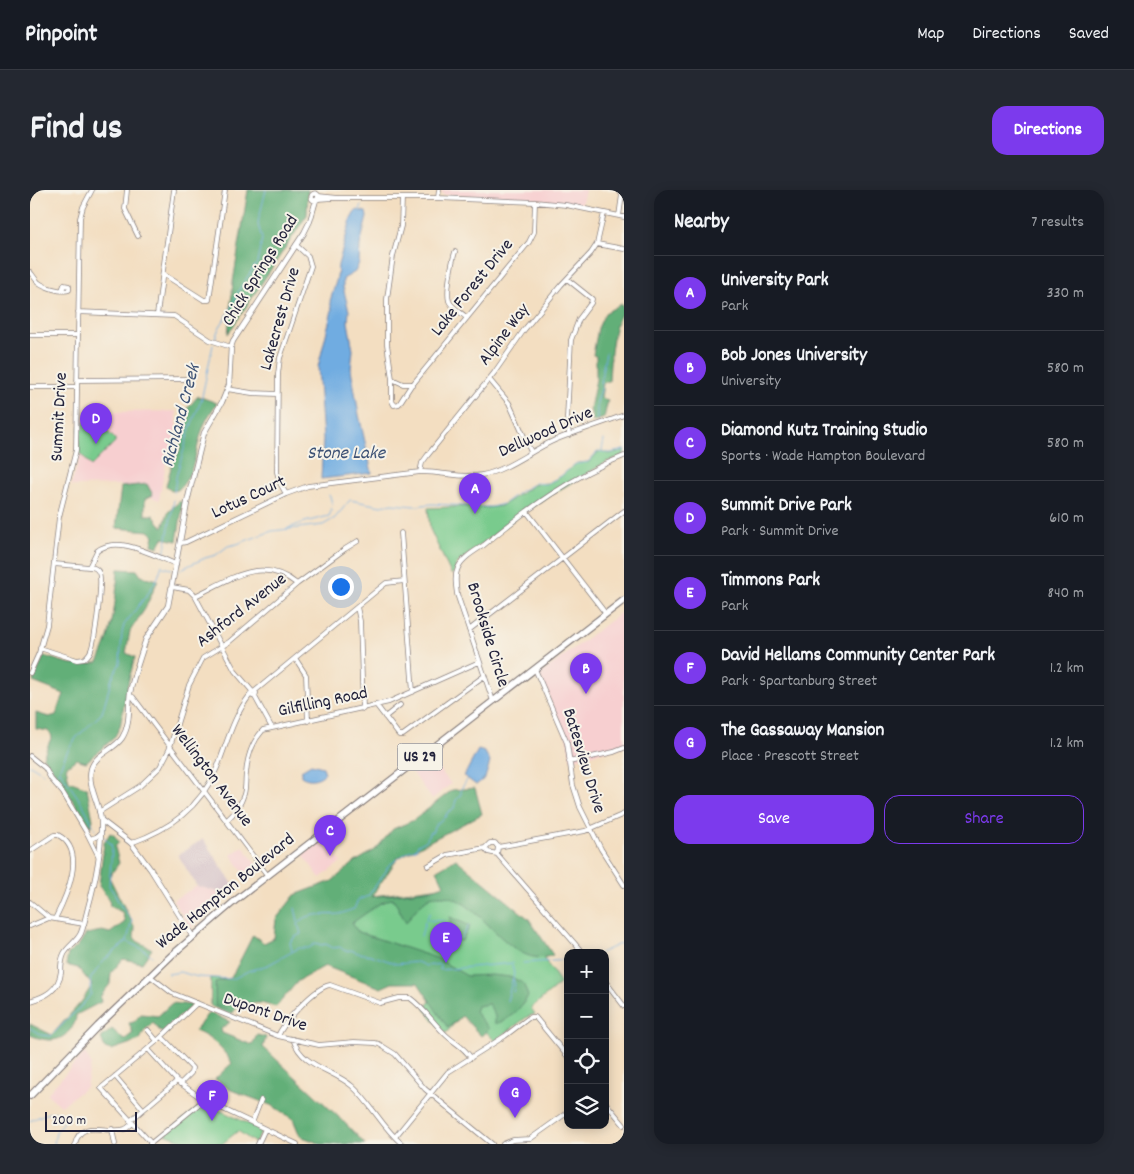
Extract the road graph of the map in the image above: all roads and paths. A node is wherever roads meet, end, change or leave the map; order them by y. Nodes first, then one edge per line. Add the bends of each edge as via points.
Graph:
1 (92, 190) edge
2 (127, 190) edge
3 (174, 190) edge
4 (225, 190) edge
5 (439, 190) edge
6 (619, 190) edge
7 (315, 196) edge
8 (402, 198) junction
9 (438, 198) junction
10 (535, 202) junction
11 (604, 213) junction
12 (622, 217) edge
13 (138, 236) dead end
14 (598, 244) junction
15 (296, 245) junction
16 (624, 249) edge
17 (455, 252) dead end
18 (30, 272) edge
19 (163, 274) junction
20 (567, 279) junction
21 (78, 288) junction
22 (78, 312) junction
23 (158, 315) junction
24 (467, 318) junction
25 (30, 335) edge
26 (77, 335) junction
27 (231, 347) junction
28 (190, 379) dead end
29 (392, 379) junction
30 (77, 380) junction
31 (489, 380) junction
32 (413, 384) junction
33 (30, 387) edge
34 (77, 387) junction
35 (228, 389) junction
36 (277, 394) junction
37 (624, 415) edge
38 (569, 435) junction
39 (531, 452) junction
40 (624, 456) edge
41 (420, 472) junction
42 (286, 494) junction
43 (624, 511) edge
44 (527, 512) junction
45 (401, 533) dead end
46 (358, 541) dead end
47 (181, 543) junction
48 (564, 558) junction
49 (54, 564) junction
50 (176, 564) junction
51 (90, 567) junction
52 (404, 581) junction
53 (298, 584) junction
54 (172, 587) junction
55 (195, 596) junction
56 (624, 600) edge
57 (357, 607) junction
58 (606, 614) junction
59 (469, 630) junction
60 (222, 647) junction
61 (40, 648) junction
62 (295, 658) junction
63 (479, 662) junction
64 (535, 669) junction
65 (30, 673) edge
66 (484, 676) junction
67 (413, 692) junction
68 (253, 693) junction
69 (130, 696) junction
70 (493, 701) junction
71 (400, 705) dead end
72 (377, 706) junction
73 (363, 709) junction
74 (385, 717) junction
75 (308, 721) junction
76 (272, 728) junction
77 (170, 746) junction
78 (624, 748) edge
79 (30, 756) edge
80 (569, 762) junction
81 (204, 790) junction
82 (99, 812) junction
83 (624, 814) edge
84 (101, 820) junction
85 (227, 820) junction
86 (590, 829) junction
87 (100, 834) junction
88 (90, 839) junction
89 (131, 843) junction
90 (498, 847) junction
91 (484, 848) junction
92 (30, 851) edge
93 (497, 854) junction
94 (99, 857) junction
95 (428, 866) dead end
96 (268, 876) junction
97 (624, 885) edge
98 (30, 902) edge
99 (49, 918) junction
100 (54, 919) junction
101 (84, 924) junction
102 (30, 926) edge
103 (193, 937) junction
104 (580, 949) edge
105 (150, 976) junction
106 (609, 985) edge
107 (622, 1000) edge
108 (30, 1001) edge
109 (197, 1003) junction
110 (624, 1006) edge
111 (148, 1030) dead end
112 (278, 1036) junction
113 (162, 1037) junction
114 (293, 1039) junction
115 (157, 1041) junction
116 (148, 1049) junction
117 (564, 1052) edge
118 (471, 1058) junction
119 (115, 1076) junction
120 (179, 1082) junction
121 (430, 1094) junction
122 (30, 1096) edge
123 (204, 1100) junction
124 (262, 1100) dead end
125 (609, 1107) edge
126 (143, 1109) junction
127 (564, 1115) edge
128 (131, 1122) junction
129 (252, 1123) junction
130 (624, 1125) edge
131 (112, 1129) junction
132 (265, 1129) junction
133 (395, 1137) junction
134 (159, 1138) junction
135 (75, 1144) edge
136 (115, 1144) edge
137 (151, 1144) edge
138 (162, 1144) edge
139 (257, 1144) edge
140 (297, 1144) edge
141 (402, 1144) edge
142 (492, 1144) edge
143 (503, 1144) edge

1 - 21 street, Summit Drive via 81,211
2 - 13 street via 125,209
3 - 19 street
4 - 19 street via 209,300
5 - 9 street
6 - 12 street
7 - 8 street
7 - 15 street, Chick Springs Road via 308,224
8 - 9 street
8 - 29 street, Lake Forest Drive via 401,226 387,299 387,344
9 - 10 street
10 - 11 street
10 - 24 street, Lake Forest Drive via 532,236
11 - 12 street
11 - 14 street, Alpine Way
14 - 16 street
14 - 20 street, Alpine Way
15 - 27 street, Chick Springs Road
15 - 36 street, Lakecrest Drive via 308,256 311,266 280,358
17 - 24 street via 449,300
18 - 21 street via 40,283 54,288 63,288 66,284 69,288
19 - 23 street
20 - 31 street, Alpine Way via 524,330
20 - 38 street via 592,299 571,340
21 - 22 street, Summit Drive
22 - 23 street
22 - 26 street, Summit Drive
23 - 27 street via 176,317 210,340
24 - 32 street, Lake Forest Drive
25 - 26 street
26 - 30 street, Summit Drive
27 - 35 street, Chick Springs Road
28 - 30 street
29 - 32 street
29 - 32 street, Lake Forest Drive via 394,405
30 - 34 street, Summit Drive
31 - 39 street via 509,403
31 - 41 street, Alpine Way via 427,456
33 - 34 street
34 - 49 street, Summit Drive via 76,450 59,517
35 - 36 street
35 - 47 street, Chick Springs Road via 204,433
36 - 42 street, Lakecrest Drive via 277,472
37 - 38 street, Dellwood Drive
38 - 39 street, Dellwood Drive
39 - 41 street, Dellwood Drive via 483,475
40 - 44 street, Brookside Circle via 549,495
41 - 42 street, Lotus Court via 319,484
42 - 47 street, Lotus Court
43 - 48 street
44 - 48 street
44 - 59 street, Brookside Circle via 458,566 456,587
45 - 52 street
46 - 53 street, Ashford Avenue
47 - 50 street, Chick Springs Road
48 - 58 street
48 - 59 street
49 - 51 street
49 - 61 street, Summit Drive
50 - 51 street via 138,548 109,545 97,551
50 - 54 street, Chick Springs Road
51 - 61 street via 98,570 100,578 90,652 86,658 77,660
52 - 57 street via 386,582
52 - 67 street
53 - 55 street via 280,573 260,570 243,574
53 - 60 street, Ashford Avenue
54 - 55 street via 189,590
54 - 69 street, Chick Springs Road via 164,614 146,639
55 - 60 street
56 - 58 main road, Wade Hampton Boulevard / US 29
57 - 62 street
57 - 73 street
58 - 64 main road, Wade Hampton Boulevard / US 29
59 - 63 street, Brookside Circle
60 - 68 street
60 - 77 street, Ashford Avenue via 198,665
61 - 65 street, Summit Drive
62 - 68 street
62 - 75 street via 306,675
63 - 66 street, Brookside Circle
63 - 67 street, Gilfilling Road
64 - 70 main road, Wade Hampton Boulevard / US 29
64 - 80 street, Batesview Drive via 567,743
66 - 70 street, Brookside Circle
66 - 74 street via 403,734 399,735
67 - 72 street, Gilfilling Road
68 - 76 street
68 - 81 street via 239,711
69 - 77 street, Wellington Avenue
69 - 82 street, Chick Springs Road via 124,735 96,760 91,770
70 - 96 main road, Wade Hampton Boulevard / US 29
71 - 74 street
72 - 73 street, Gilfilling Road
72 - 74 street
73 - 75 street, Gilfilling Road
75 - 76 street, Gilfilling Road
76 - 85 street, Gilfilling Road via 262,732 251,751 244,794
77 - 81 street, Wellington Avenue
77 - 82 street, Ashford Avenue via 163,762 151,776
78 - 80 street
79 - 88 street via 45,768
80 - 86 street, Batesview Drive via 576,798
81 - 85 street, Wellington Avenue
81 - 89 street via 174,823
82 - 84 street, Chick Springs Road
83 - 86 street
84 - 87 street, Chick Springs Road
84 - 89 street
85 - 96 street, Wellington Avenue
86 - 90 street
86 - 97 street, Batesview Drive
87 - 88 street
87 - 94 street, Chick Springs Road
88 - 94 street
89 - 103 street
90 - 91 street via 492,843
90 - 93 street
91 - 93 street
91 - 95 street via 447,855
92 - 100 street via 58,835 72,853 70,884
93 - 104 street
94 - 101 street, Chick Springs Road
96 - 103 main road, Wade Hampton Boulevard / US 29
98 - 99 street
99 - 100 street
99 - 102 street
100 - 101 street
101 - 108 street, Chick Springs Road via 62,957 57,986 47,995
103 - 105 main road, Wade Hampton Boulevard / US 29
105 - 109 street, Dupont Drive via 172,993
105 - 122 main road, Wade Hampton Boulevard / US 29
106 - 107 street
107 - 110 street
109 - 112 street, Dupont Drive
109 - 113 street
111 - 115 street
112 - 114 street, Dupont Drive
112 - 118 street via 285,1024 318,990 330,985 376,1003 410,998
113 - 115 street
113 - 120 street via 192,1068 191,1073
114 - 121 street, Dupont Drive via 319,1045 379,1044 395,1054
114 - 133 street via 310,1063 354,1088
115 - 116 street
116 - 119 street
116 - 120 street
117 - 118 street via 535,1017 530,1016
118 - 121 street via 448,1072
119 - 126 street
119 - 128 street via 101,1088
120 - 123 street
120 - 126 street
121 - 133 street
121 - 142 street, Dupont Drive
123 - 129 street
123 - 134 street
124 - 129 street
125 - 130 street
126 - 128 street
127 - 143 street via 530,1139
128 - 131 street via 125,1129
128 - 137 street
129 - 132 street
131 - 135 street via 86,1130 77,1136
131 - 136 street
132 - 139 street
132 - 140 street
133 - 141 street
134 - 137 street
134 - 138 street

